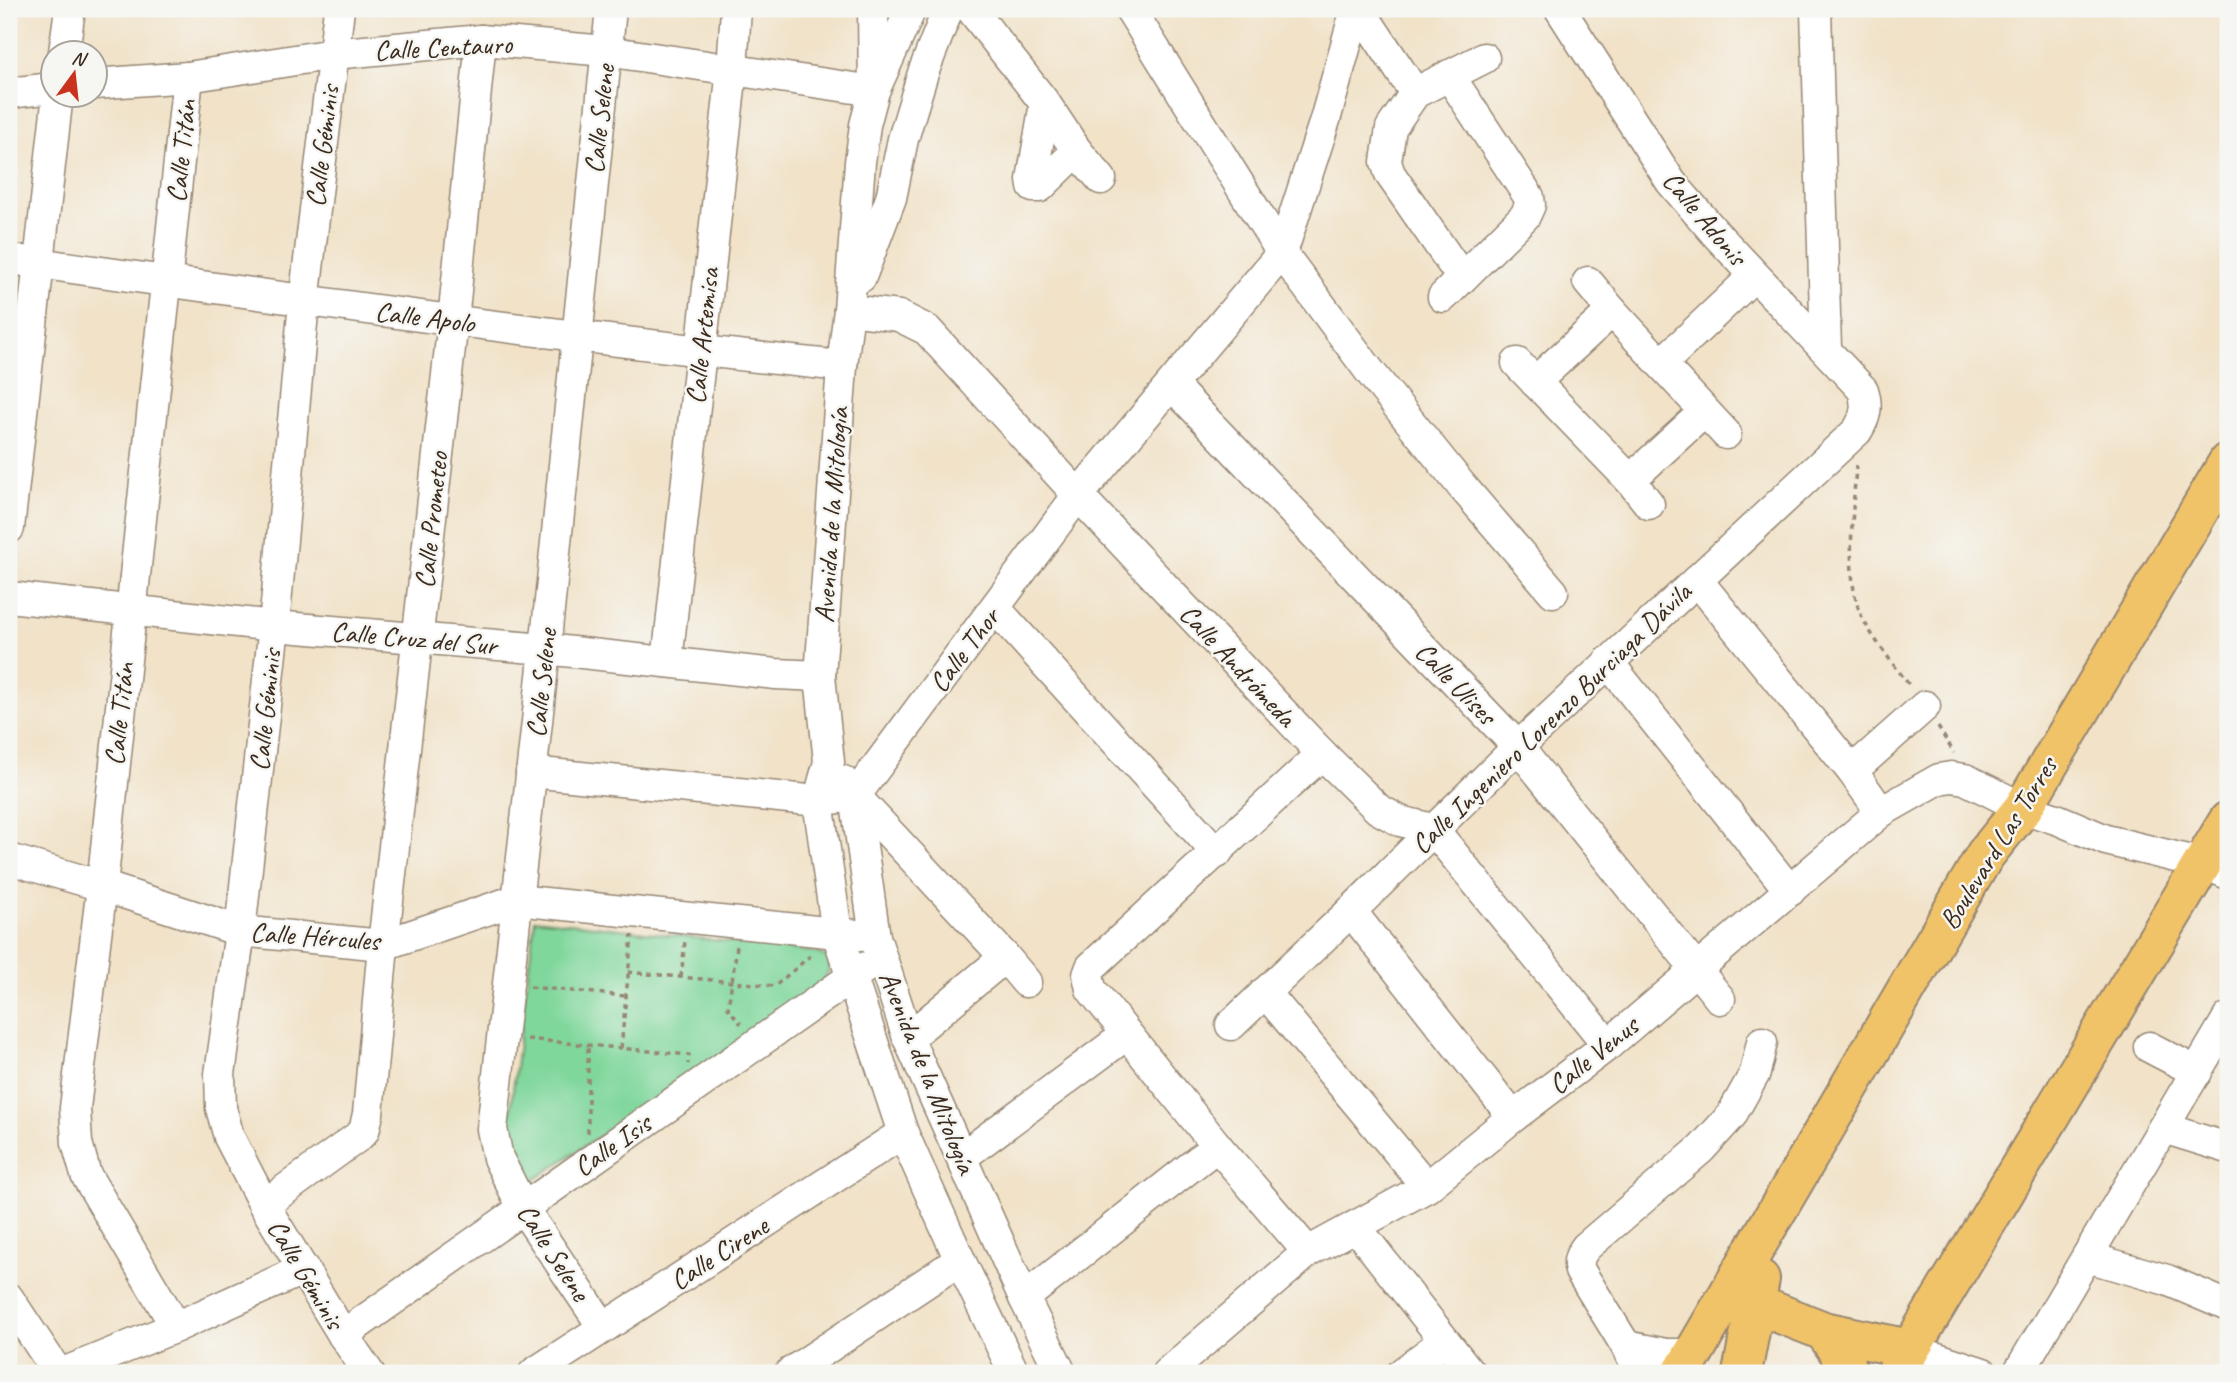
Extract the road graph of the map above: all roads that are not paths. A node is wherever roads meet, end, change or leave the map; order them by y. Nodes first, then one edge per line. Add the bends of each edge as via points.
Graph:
1 (70, 9) edge
2 (339, 9) edge
3 (611, 9) edge
4 (736, 9) edge
5 (873, 9) edge
6 (911, 9) edge
7 (948, 9) edge
8 (971, 9) edge
9 (1130, 9) edge
10 (1357, 9) edge
11 (1560, 9) edge
12 (1816, 9) edge
13 (66, 38) edge
14 (481, 40) junction
15 (606, 51) junction
16 (333, 54) junction
17 (1484, 58) dead end
18 (732, 69) junction
19 (1449, 75) junction
20 (188, 77) junction
21 (108, 83) edge
22 (38, 90) edge
23 (874, 91) junction
24 (9, 93) edge
25 (1415, 93) junction
26 (1045, 103) junction
27 (56, 108) edge
28 (1077, 151) junction
29 (1101, 179) dead end
30 (1282, 253) junction
31 (9, 259) edge
32 (39, 264) junction
33 (1754, 276) junction
34 (167, 281) junction
35 (1588, 282) dead end
36 (304, 302) junction
37 (849, 310) junction
38 (1612, 312) junction
39 (453, 321) junction
40 (577, 337) junction
41 (1826, 349) junction
42 (700, 352) junction
43 (1661, 364) junction
44 (842, 366) junction
45 (1171, 385) junction
46 (17, 388) edge
47 (1704, 412) junction
48 (1862, 421) joint
49 (1726, 434) dead end
50 (2228, 461) edge
51 (1630, 480) junction
52 (1078, 495) junction
53 (1649, 504) dead end
54 (9, 528) edge
55 (1697, 580) junction
56 (1553, 592) dead end
57 (9, 597) edge
58 (995, 608) junction
59 (130, 611) junction
60 (274, 626) junction
61 (418, 638) junction
62 (545, 649) junction
63 (667, 662) junction
64 (1608, 662) junction
65 (820, 676) junction
66 (1925, 706) road end
67 (1518, 747) junction
68 (1322, 754) junction
69 (829, 762) junction
70 (1852, 771) junction
71 (531, 772) junction
72 (855, 796) junction
73 (818, 801) junction
74 (2023, 808) junction
75 (1881, 812) junction
76 (2228, 821) edge
77 (1433, 829) junction
78 (1217, 853) junction
79 (9, 859) edge
80 (2216, 869) edge
81 (102, 886) junction
82 (1790, 891) junction
83 (516, 900) junction
84 (1351, 911) junction
85 (240, 931) junction
86 (837, 933) junction
87 (383, 945) junction
88 (878, 947) junction
89 (1005, 957) junction
90 (1696, 969) junction
91 (852, 977) junction
92 (1026, 982) dead end
93 (1265, 992) junction
94 (1720, 999) dead end
95 (2228, 1018) edge
96 (1231, 1025) dead end
97 (1126, 1035) junction
98 (908, 1038) junction
99 (1762, 1042) dead end
100 (1608, 1045) junction
101 (2149, 1047) dead end
102 (2197, 1072) junction
103 (1513, 1117) junction
104 (2163, 1128) junction
105 (903, 1133) junction
106 (1217, 1146) junction
107 (2228, 1148) edge
108 (962, 1157) junction
109 (1427, 1187) junction
110 (264, 1205) junction
111 (523, 1208) junction
112 (1355, 1226) junction
113 (1308, 1252) junction
114 (2087, 1257) junction
115 (960, 1260) junction
116 (304, 1269) junction
117 (1024, 1297) junction
118 (9, 1299) edge
119 (1742, 1299) junction
120 (2228, 1306) edge
121 (176, 1327) junction
122 (603, 1327) junction
123 (1824, 1331) junction
124 (343, 1335) junction
125 (1444, 1341) junction
126 (1626, 1346) junction
127 (1903, 1361) edge
128 (1688, 1364) edge
129 (58, 1373) edge
130 (63, 1373) edge
131 (369, 1373) edge
132 (534, 1373) edge
133 (790, 1373) edge
134 (1014, 1373) edge
135 (1060, 1373) edge
136 (1167, 1373) edge
137 (1402, 1373) edge
138 (1470, 1373) edge
139 (1639, 1373) edge
140 (1742, 1373) edge
141 (1849, 1373) edge
142 (1983, 1373) edge
143 (2018, 1373) edge

1 - 13 street
2 - 16 street, Calle Géminis
3 - 15 street, Calle Selene
4 - 18 street, Calle Artemisa
5 - 23 street
6 - 23 street, Avenida de la Mitología
7 - 37 street, Avenida de la Mitología via 903,139 891,198
8 - 26 street
9 - 30 street
10 - 25 street
10 - 30 street
11 - 33 street, Calle Adonis via 1671,182
12 - 41 street
14 - 15 street, Calle Centauro
14 - 16 street, Calle Centauro
14 - 39 street, Calle Prometeo
15 - 18 street, Calle Centauro
15 - 40 street, Calle Selene
16 - 20 street, Calle Centauro
16 - 36 street, Calle Géminis
17 - 19 street
18 - 23 street, Calle Centauro
18 - 42 street, Calle Artemisa
19 - 25 street
19 - 25 street via 1530,205 1525,216 1452,287 1386,162 1391,128
20 - 21 street, Calle Centauro
20 - 34 street, Calle Titán
22 - 24 street
23 - 37 street, Avenida de la Mitología via 860,162
26 - 28 street
26 - 28 street via 1033,187 1040,187
27 - 32 street
28 - 29 street
30 - 45 street, Calle Thor
30 - 56 street via 1436,455
31 - 32 street, Calle Apolo
32 - 34 street, Calle Apolo
32 - 46 street
33 - 41 street, Calle Adonis
33 - 43 street
34 - 36 street, Calle Apolo
34 - 59 street, Calle Titán
35 - 38 street
36 - 39 street, Calle Apolo
36 - 60 street, Calle Géminis
37 - 44 street, Avenida de la Mitología
37 - 52 street, Calle Andrómeda via 899,316 927,330
38 - 43 street
38 - 51 street via 1526,373
39 - 40 street, Calle Apolo
39 - 61 street, Calle Prometeo
40 - 42 street, Calle Apolo
40 - 62 street, Calle Selene
41 - 48 street, Calle Adonis via 1863,390
42 - 44 street, Calle Apolo
42 - 63 street, Calle Artemisa
43 - 47 street
44 - 65 street, Avenida de la Mitología
45 - 52 street, Calle Thor
45 - 67 street, Calle Ulises
46 - 54 street
47 - 49 street
47 - 51 street
48 - 55 street, Calle Ingeniero Lorenzo Burciaga Dávila
50 - 74 main road, Boulevard Las Torres
51 - 53 street
52 - 58 street, Calle Thor
52 - 68 street, Calle Andrómeda
55 - 64 street, Calle Ingeniero Lorenzo Burciaga Dávila
55 - 70 street
57 - 59 street, Calle Cruz del Sur
58 - 72 street, Calle Thor
58 - 78 street
59 - 60 street, Calle Cruz del Sur
59 - 81 street, Calle Titán
60 - 61 street, Calle Cruz del Sur
60 - 85 street, Calle Géminis
61 - 62 street, Calle Cruz del Sur
61 - 87 street, Calle Prometeo
62 - 63 street, Calle Cruz del Sur
62 - 71 street, Calle Selene
63 - 65 street, Calle Cruz del Sur
64 - 67 street, Calle Ingeniero Lorenzo Burciaga Dávila
64 - 82 street
65 - 69 street, Avenida de la Mitología
66 - 70 street
67 - 77 street, Calle Ingeniero Lorenzo Burciaga Dávila
67 - 90 street, Calle Ulises
68 - 77 street, Calle Andrómeda via 1378,809 1400,821
68 - 78 street
69 - 72 street, Avenida de la Mitología
69 - 73 street, Avenida de la Mitología
70 - 75 street
71 - 73 street
71 - 83 street, Calle Selene
72 - 73 street
72 - 88 street, Avenida de la Mitología
72 - 89 street
73 - 86 street, Avenida de la Mitología
74 - 75 street, Calle Venus via 1974,783 1951,777 1939,779
74 - 80 street, Calle Venus via 2106,841
74 - 119 main road, Boulevard Las Torres via 1985,855 1770,1225
75 - 82 street, Calle Venus
76 - 80 main road
77 - 84 street, Calle Ingeniero Lorenzo Burciaga Dávila
77 - 100 street
78 - 97 street via 1091,967 1091,989
79 - 81 street, Calle Hércules
80 - 127 main road via 2107,1019
81 - 85 street, Calle Hércules
81 - 121 street, Calle Titán via 75,1108 77,1143 86,1175
82 - 90 street, Calle Venus
83 - 86 street, Calle Hércules
83 - 87 street, Calle Hércules
83 - 111 street, Calle Selene via 492,1129 498,1158
84 - 93 street, Calle Ingeniero Lorenzo Burciaga Dávila
84 - 103 street
85 - 87 street, Calle Hércules
85 - 110 street, Calle Géminis via 220,1074 221,1108 229,1137
86 - 88 street, Calle Hércules
86 - 91 street, Avenida de la Mitología
87 - 110 street, Calle Prometeo via 366,1126 359,1136
88 - 91 street, Calle Isis
88 - 98 street, Avenida de la Mitología
89 - 92 street
89 - 98 street
90 - 94 street, Calle Ulises
90 - 100 street, Calle Venus
91 - 105 street, Avenida de la Mitología
91 - 111 street, Calle Isis
93 - 96 street, Calle Ingeniero Lorenzo Burciaga Dávila
93 - 109 street
95 - 102 street
97 - 106 street
97 - 108 street
98 - 108 street, Avenida de la Mitología
99 - 126 street via 1755,1073 1731,1115 1701,1149 1581,1254 1580,1271
100 - 103 street, Calle Venus
101 - 102 street
102 - 104 street
103 - 109 street, Calle Venus
104 - 107 street
104 - 114 street
105 - 115 street, Avenida de la Mitología
105 - 122 street, Calle Cirene
106 - 113 street
106 - 117 street
108 - 117 street, Avenida de la Mitología
109 - 112 street, Calle Venus
110 - 116 street, Calle Géminis
111 - 122 street, Calle Selene
111 - 124 street, Calle Isis
112 - 113 street, Calle Venus
112 - 125 street
113 - 136 street, Calle Venus
114 - 120 street via 2167,1280
114 - 143 street
115 - 133 street
115 - 134 street, Avenida de la Mitología
116 - 121 street
116 - 124 street, Calle Géminis
117 - 135 street, Avenida de la Mitología
118 - 129 street
119 - 123 main road
119 - 128 main road, Boulevard Las Torres
119 - 140 main road, Boulevard Las Torres
121 - 130 street
122 - 132 street, Calle Cirene
123 - 127 main road
123 - 141 main road
124 - 131 street, Calle Géminis
125 - 137 street
125 - 138 street
126 - 128 street
126 - 139 street
127 - 142 street

